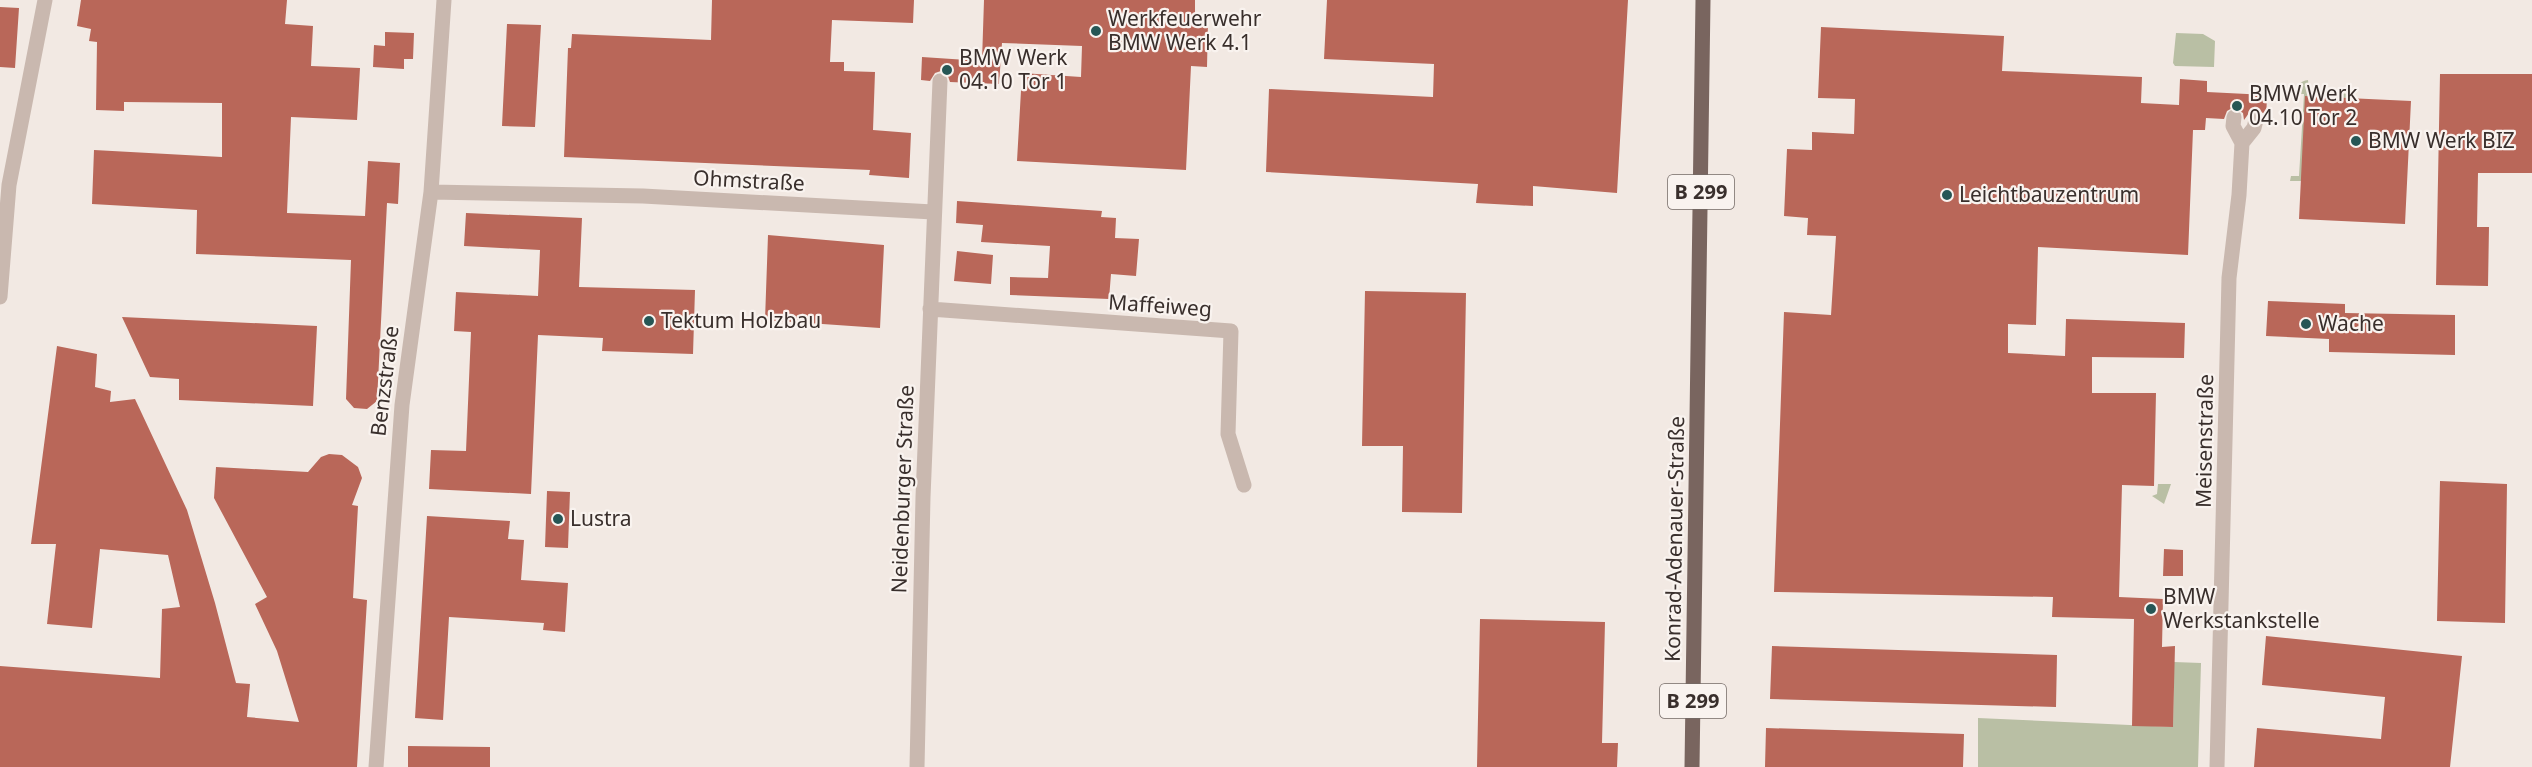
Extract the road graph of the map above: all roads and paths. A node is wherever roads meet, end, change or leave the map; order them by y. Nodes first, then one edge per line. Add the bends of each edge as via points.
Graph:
1 (45, 0) edge
2 (444, 0) edge
3 (1703, 0) edge
4 (940, 81) dead end
5 (2234, 117) dead end
6 (2256, 120) dead end
7 (2242, 143) junction
8 (431, 192) junction
9 (933, 212) junction
10 (0, 297) edge
11 (930, 309) junction
12 (1244, 485) dead end
13 (376, 767) edge
14 (917, 767) edge
15 (1692, 767) edge
16 (2217, 767) edge

1 - 10 street via 9,184
2 - 8 street, Benzstraße
3 - 15 main road, Konrad-Adenauer-Straße / B 299
4 - 9 street
5 - 7 street via 2233,126
6 - 7 street, Meisenstraße
7 - 16 street, Meisenstraße via 2229,278
8 - 9 street, Ohmstraße via 643,196
8 - 13 street, Benzstraße via 402,405
9 - 11 street, Neidenburger Straße
11 - 12 street, Maffeiweg via 1231,331 1228,434
11 - 14 street, Neidenburger Straße

